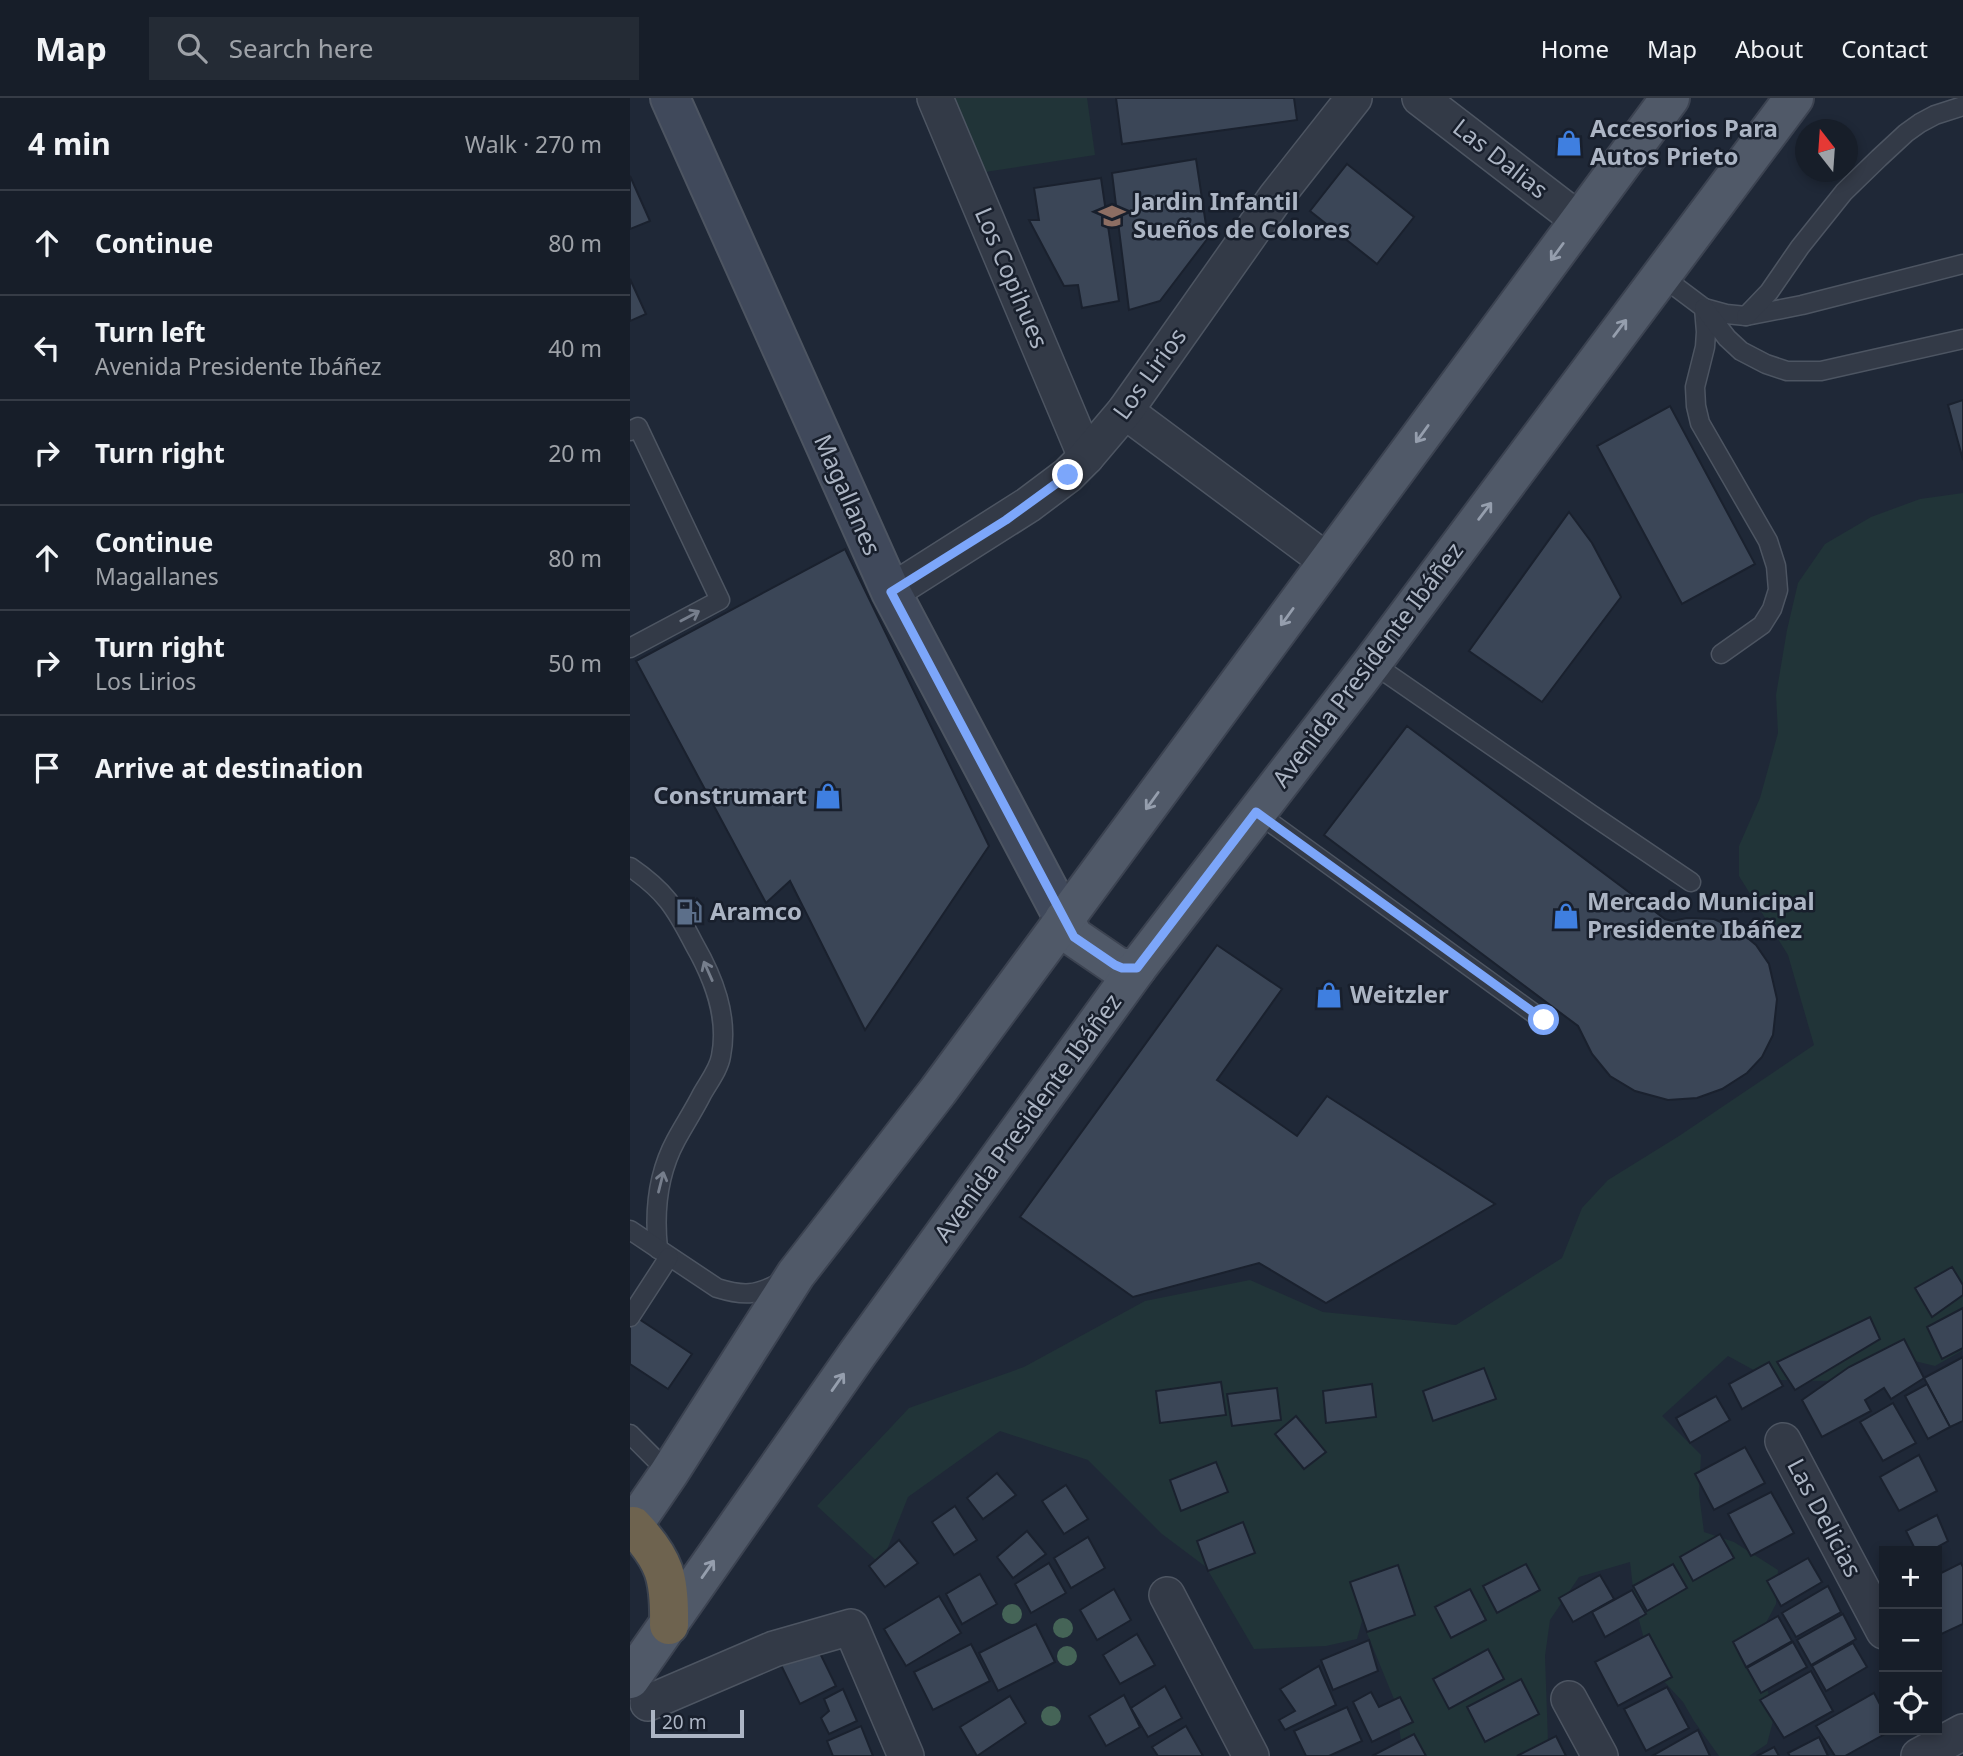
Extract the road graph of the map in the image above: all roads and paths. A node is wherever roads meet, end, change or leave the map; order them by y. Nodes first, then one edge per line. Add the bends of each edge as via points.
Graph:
1 (670, 98) edge
2 (935, 98) edge
3 (1354, 98) edge
4 (1420, 98) edge
5 (1670, 98) edge
6 (1794, 98) edge
7 (1963, 106) edge
8 (1580, 221) junction
9 (1963, 264) edge
10 (1660, 275) junction
11 (1704, 308) junction
12 (1746, 316) junction
13 (1963, 339) edge
14 (1125, 411) junction
15 (630, 431) edge
16 (1086, 457) junction
17 (1328, 562) junction
18 (891, 592) junction
19 (630, 648) edge
20 (1721, 654) dead end
21 (1372, 663) junction
22 (1256, 812) junction
23 (630, 867) edge
24 (1691, 882) dead end
25 (1064, 919) junction
26 (1137, 968) junction
27 (1544, 1020) dead end
28 (630, 1230) edge
29 (664, 1253) junction
30 (796, 1274) junction
31 (630, 1317) edge
32 (630, 1434) edge
33 (1783, 1441) dead end
34 (669, 1473) junction
35 (631, 1528) edge
36 (1167, 1595) dead end
37 (1879, 1622) edge
38 (669, 1625) junction
39 (639, 1691) edge
40 (1569, 1699) dead end
41 (906, 1756) edge
42 (1251, 1756) edge
43 (1600, 1756) edge

1 - 18 street, Magallanes
2 - 16 street, Los Copihues
3 - 14 street, Los Lirios via 1276,197
4 - 8 street, Las Dalias
5 - 8 main road
6 - 10 main road, Avenida Presidente Ibáñez
7 - 12 lane via 1920,123 1879,158 1844,192
8 -> 17 main road
9 - 12 lane
10 - 11 lane
21 -> 10 main road, Avenida Presidente Ibáñez
11 - 12 lane
11 - 13 lane via 1741,351 1787,371 1821,371
11 - 20 lane via 1705,347 1695,387 1700,423 1768,541 1778,590 1762,625
14 - 16 street, Los Lirios
14 - 17 street
19 -> 15 lane via 720,600 638,427
16 - 18 street, Los Lirios via 1028,505
17 -> 25 main road
18 - 25 street, Magallanes
21 - 22 main road, Avenida Presidente Ibáñez
21 - 24 lane
22 - 26 main road, Avenida Presidente Ibáñez
22 - 27 lane
29 -> 23 lane via 656,1209 658,1189 675,1141 721,1058 720,1007 705,963 682,919 667,898
25 - 26 main road via 1074,937 1115,965
25 - 30 main road
38 -> 26 main road, Avenida Presidente Ibáñez via 858,1353
28 - 29 lane
29 - 30 lane via 717,1288 731,1292 762,1293
29 - 31 lane
30 - 34 main road
32 - 34 lane
33 - 37 street, Las Delicias
34 - 35 main road
35 - 38 highway via 651,1545 664,1569
36 - 42 street
38 - 39 main road, Avenida Presidente Ibáñez
39 - 41 street via 850,1627
40 - 43 street

